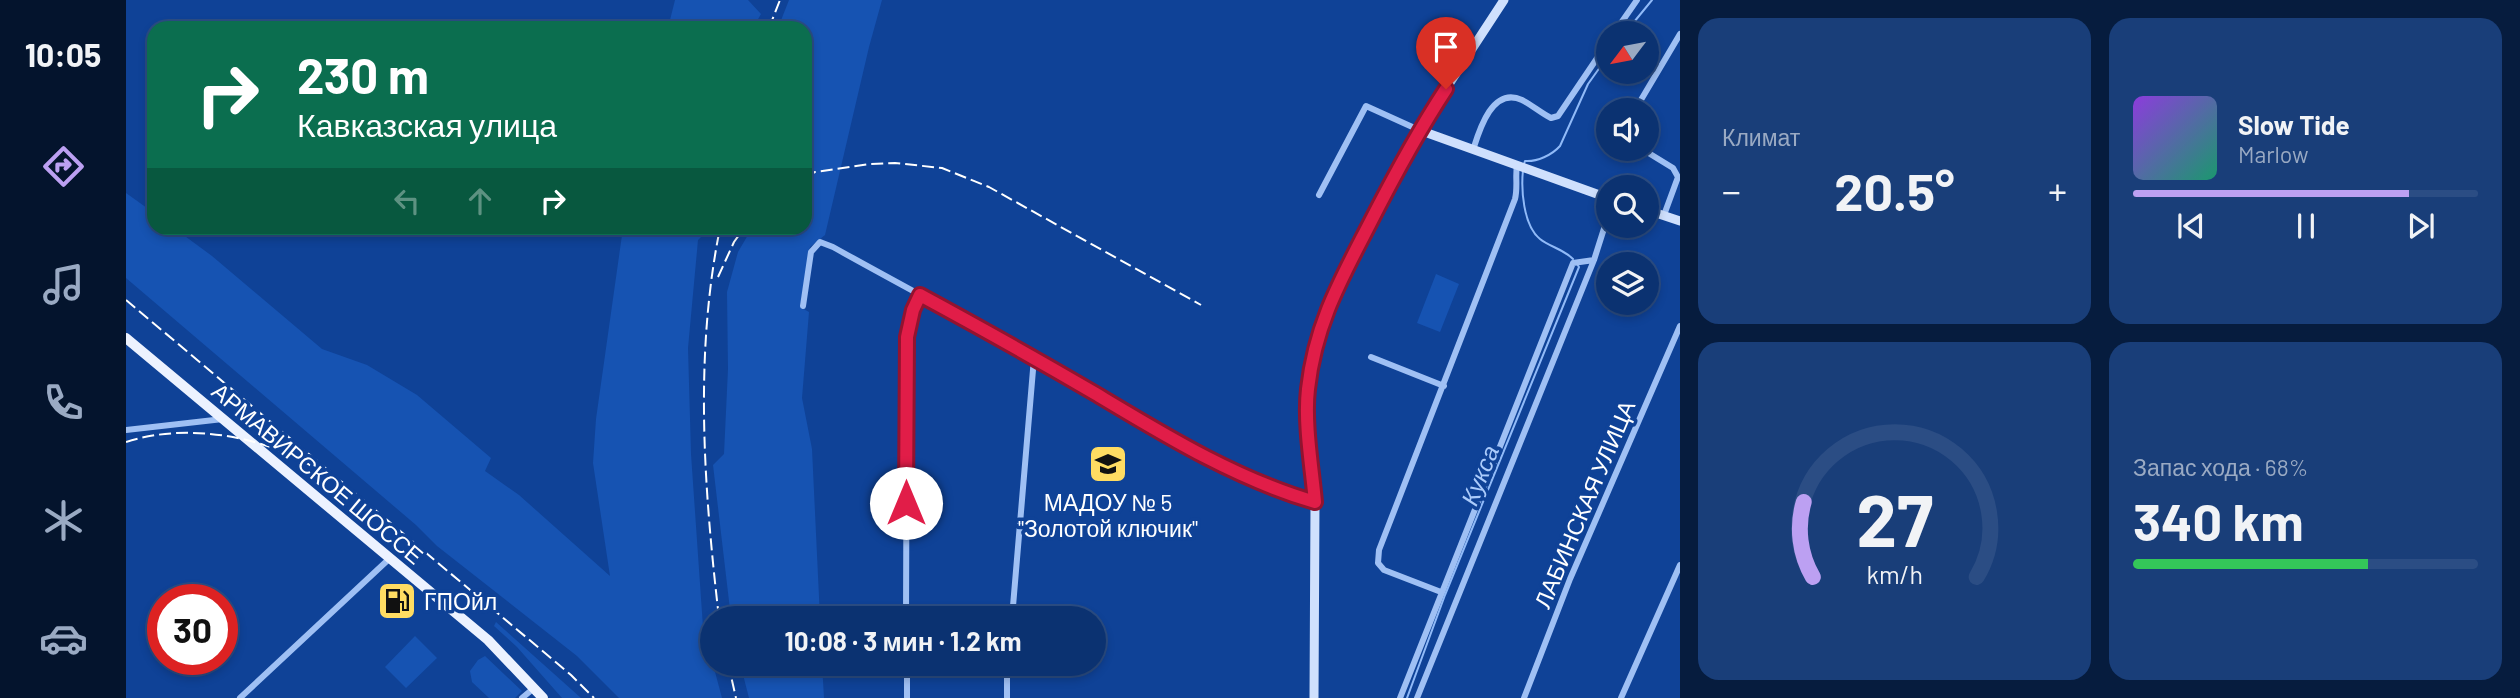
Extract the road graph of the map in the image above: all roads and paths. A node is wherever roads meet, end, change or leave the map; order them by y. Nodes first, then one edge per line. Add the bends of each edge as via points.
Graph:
1 (1504, 0) edge
2 (1637, 0) edge
3 (1622, 21) edge
4 (1680, 34) edge
5 (1596, 60) edge
6 (1642, 98) edge
7 (1419, 130) junction
8 (1473, 150) junction
9 (1659, 160) edge
10 (1522, 167) junction
11 (1596, 194) edge
12 (1319, 195) dead end
13 (1659, 214) edge
14 (1664, 215) junction
15 (1680, 222) edge
16 (1601, 238) edge
17 (1594, 260) junction
18 (920, 295) junction
19 (803, 306) dead end
20 (1680, 326) edge
21 (126, 338) edge
22 (1371, 357) dead end
23 (1034, 358) junction
24 (1444, 386) junction
25 (223, 419) junction
26 (126, 430) edge
27 (1315, 502) junction
28 (389, 559) junction
29 (1680, 565) edge
30 (1441, 592) junction
31 (906, 606) edge
32 (1013, 606) edge
33 (907, 676) edge
34 (1007, 676) edge
35 (534, 688) junction
36 (240, 698) edge
37 (522, 698) edge
38 (544, 698) edge
39 (907, 698) edge
40 (1007, 698) edge
41 (1314, 698) edge
42 (1400, 698) edge
43 (1417, 698) edge
44 (1524, 698) edge
45 (1621, 698) edge

1 - 7 street
2 - 3 street
4 - 6 street
5 - 8 street via 1558,116 1551,118 1513,97 1499,102 1485,116
7 - 8 street
7 - 12 street via 1366,106
7 - 27 street via 1319,328 1307,392
8 - 10 street
9 - 14 street via 1678,177
10 - 11 street
10 - 24 street via 1516,174 1515,199
13 - 14 street
14 - 15 street
16 - 17 street
17 - 30 street via 1573,263
17 - 43 street
18 - 19 street via 820,242 811,252
18 - 23 street
18 - 31 street via 907,337
20 - 44 street, ЛАБИНСКАЯ УЛИЦА via 1570,579
21 - 25 main road, АРМАВИРСКОЕ ШОССЕ
22 - 24 street
23 - 27 street via 1248,479
23 - 32 street
24 - 30 street via 1377,563
25 - 26 street
25 - 28 main road, АРМАВИРСКОЕ ШОССЕ
27 - 41 street
28 - 35 main road, АРМАВИРСКОЕ ШОССЕ via 488,640
28 - 36 street
29 - 45 street
30 - 42 street
33 - 39 street
34 - 40 street
35 - 37 street
35 - 38 main road, АРМАВИРСКОЕ ШОССЕ

